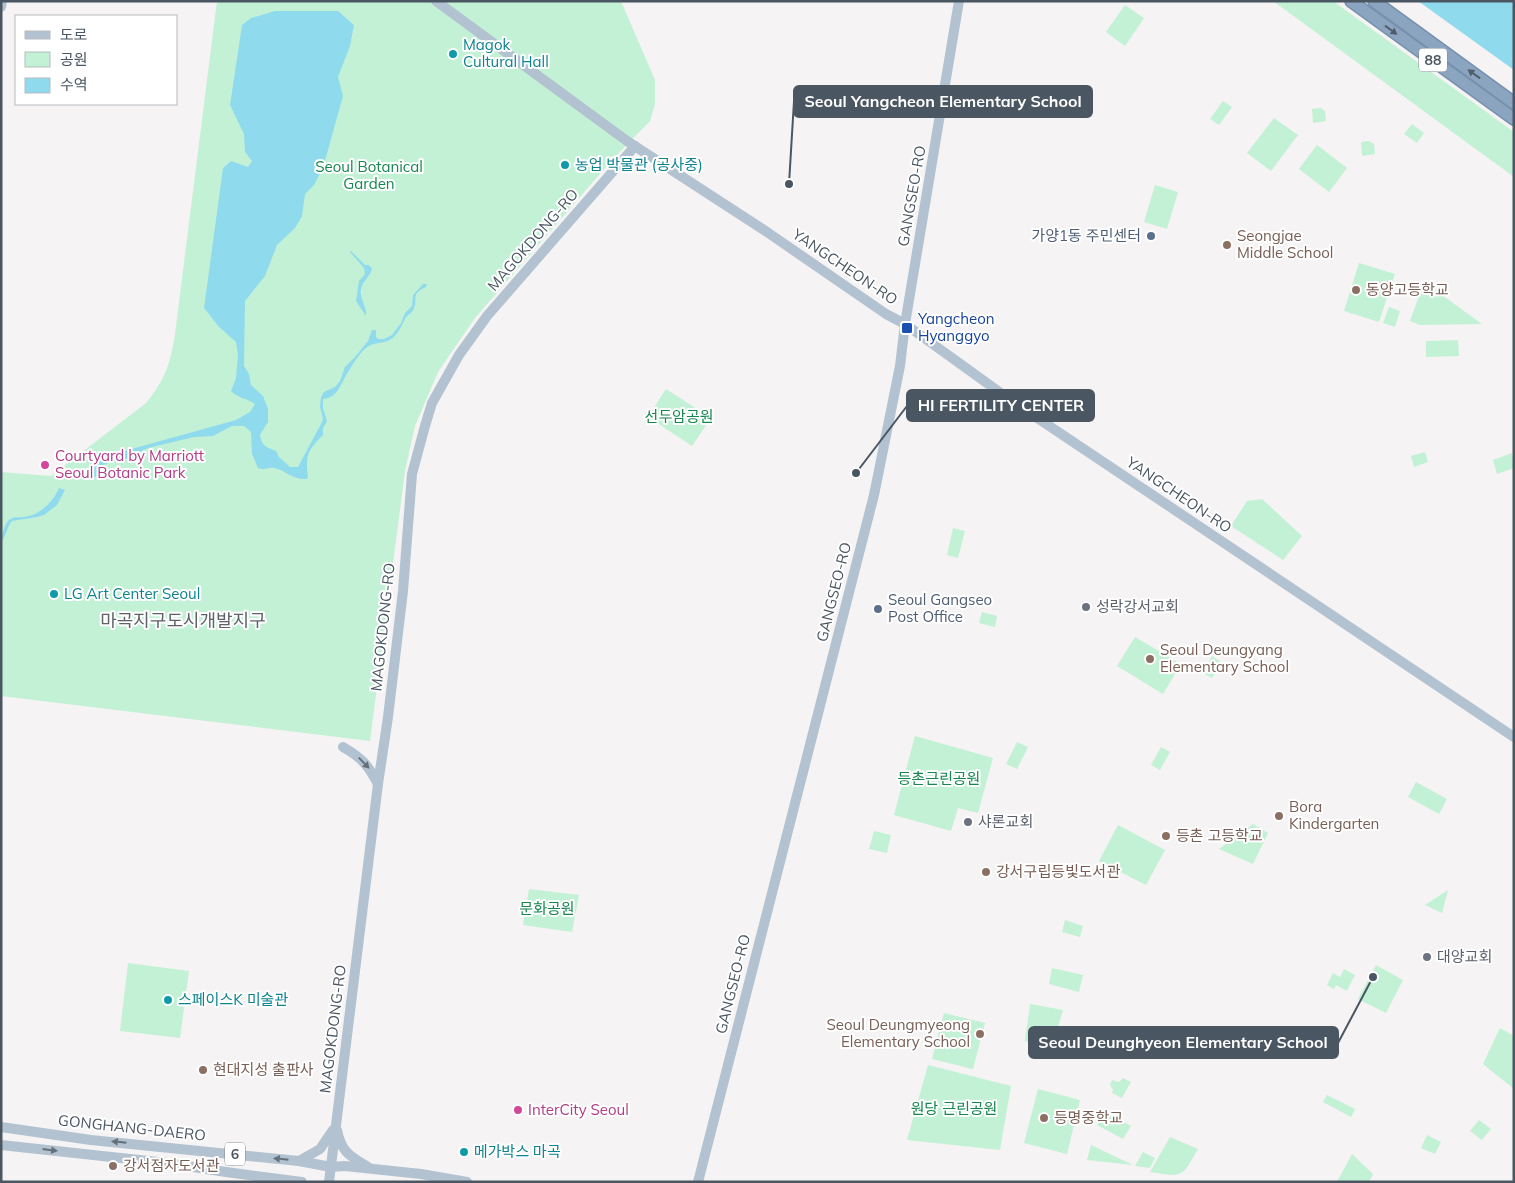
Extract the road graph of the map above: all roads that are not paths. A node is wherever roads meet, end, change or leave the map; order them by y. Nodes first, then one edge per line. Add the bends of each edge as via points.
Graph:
1 (2, 1) edge
2 (436, 1) edge
3 (960, 1) edge
4 (1352, 1) edge
5 (1374, 1) edge
6 (1, 7) edge
7 (1514, 102) edge
8 (1514, 119) edge
9 (635, 146) junction
10 (905, 324) junction
11 (1514, 737) edge
12 (343, 747) dead end
13 (378, 784) junction
14 (336, 1124) junction
15 (1, 1127) edge
16 (1, 1145) edge
17 (299, 1161) junction
18 (331, 1167) junction
19 (372, 1169) junction
20 (701, 1176) edge
21 (329, 1181) edge
22 (297, 1182) edge
23 (324, 1182) edge
24 (333, 1182) edge
25 (468, 1182) edge
26 (691, 1182) edge
27 (698, 1182) edge

1 - 6 main road
2 - 9 main road, YANGCHEON-RO
3 - 10 main road, GANGSEO-RO
4 -> 8 highway, 88
7 -> 5 highway, 88
9 - 10 main road, YANGCHEON-RO
9 - 13 main road, MAGOKDONG-RO via 487,316 459,354 432,403 412,474 403,591
10 - 11 main road, YANGCHEON-RO via 1009,399
10 - 20 main road, GANGSEO-RO via 900,366 874,495
12 -> 13 main road via 367,765
13 - 14 main road, MAGOKDONG-RO
14 - 17 main road via 320,1149
14 - 18 main road, MAGOKDONG-RO
14 - 19 main road via 339,1140 348,1155
17 -> 15 main road, GONGHANG-DAERO / 6 via 91,1140
16 -> 22 main road, GONGHANG-DAERO / 6 via 167,1163
17 - 18 main road, GONGHANG-DAERO / 6
18 - 19 main road, GONGHANG-DAERO / 6
18 - 21 main road, MAGOKDONG-RO
19 - 25 main road, GONGHANG-DAERO / 6
20 - 26 main road
20 - 27 main road, GANGSEO-RO
21 - 23 main road
21 - 24 main road

